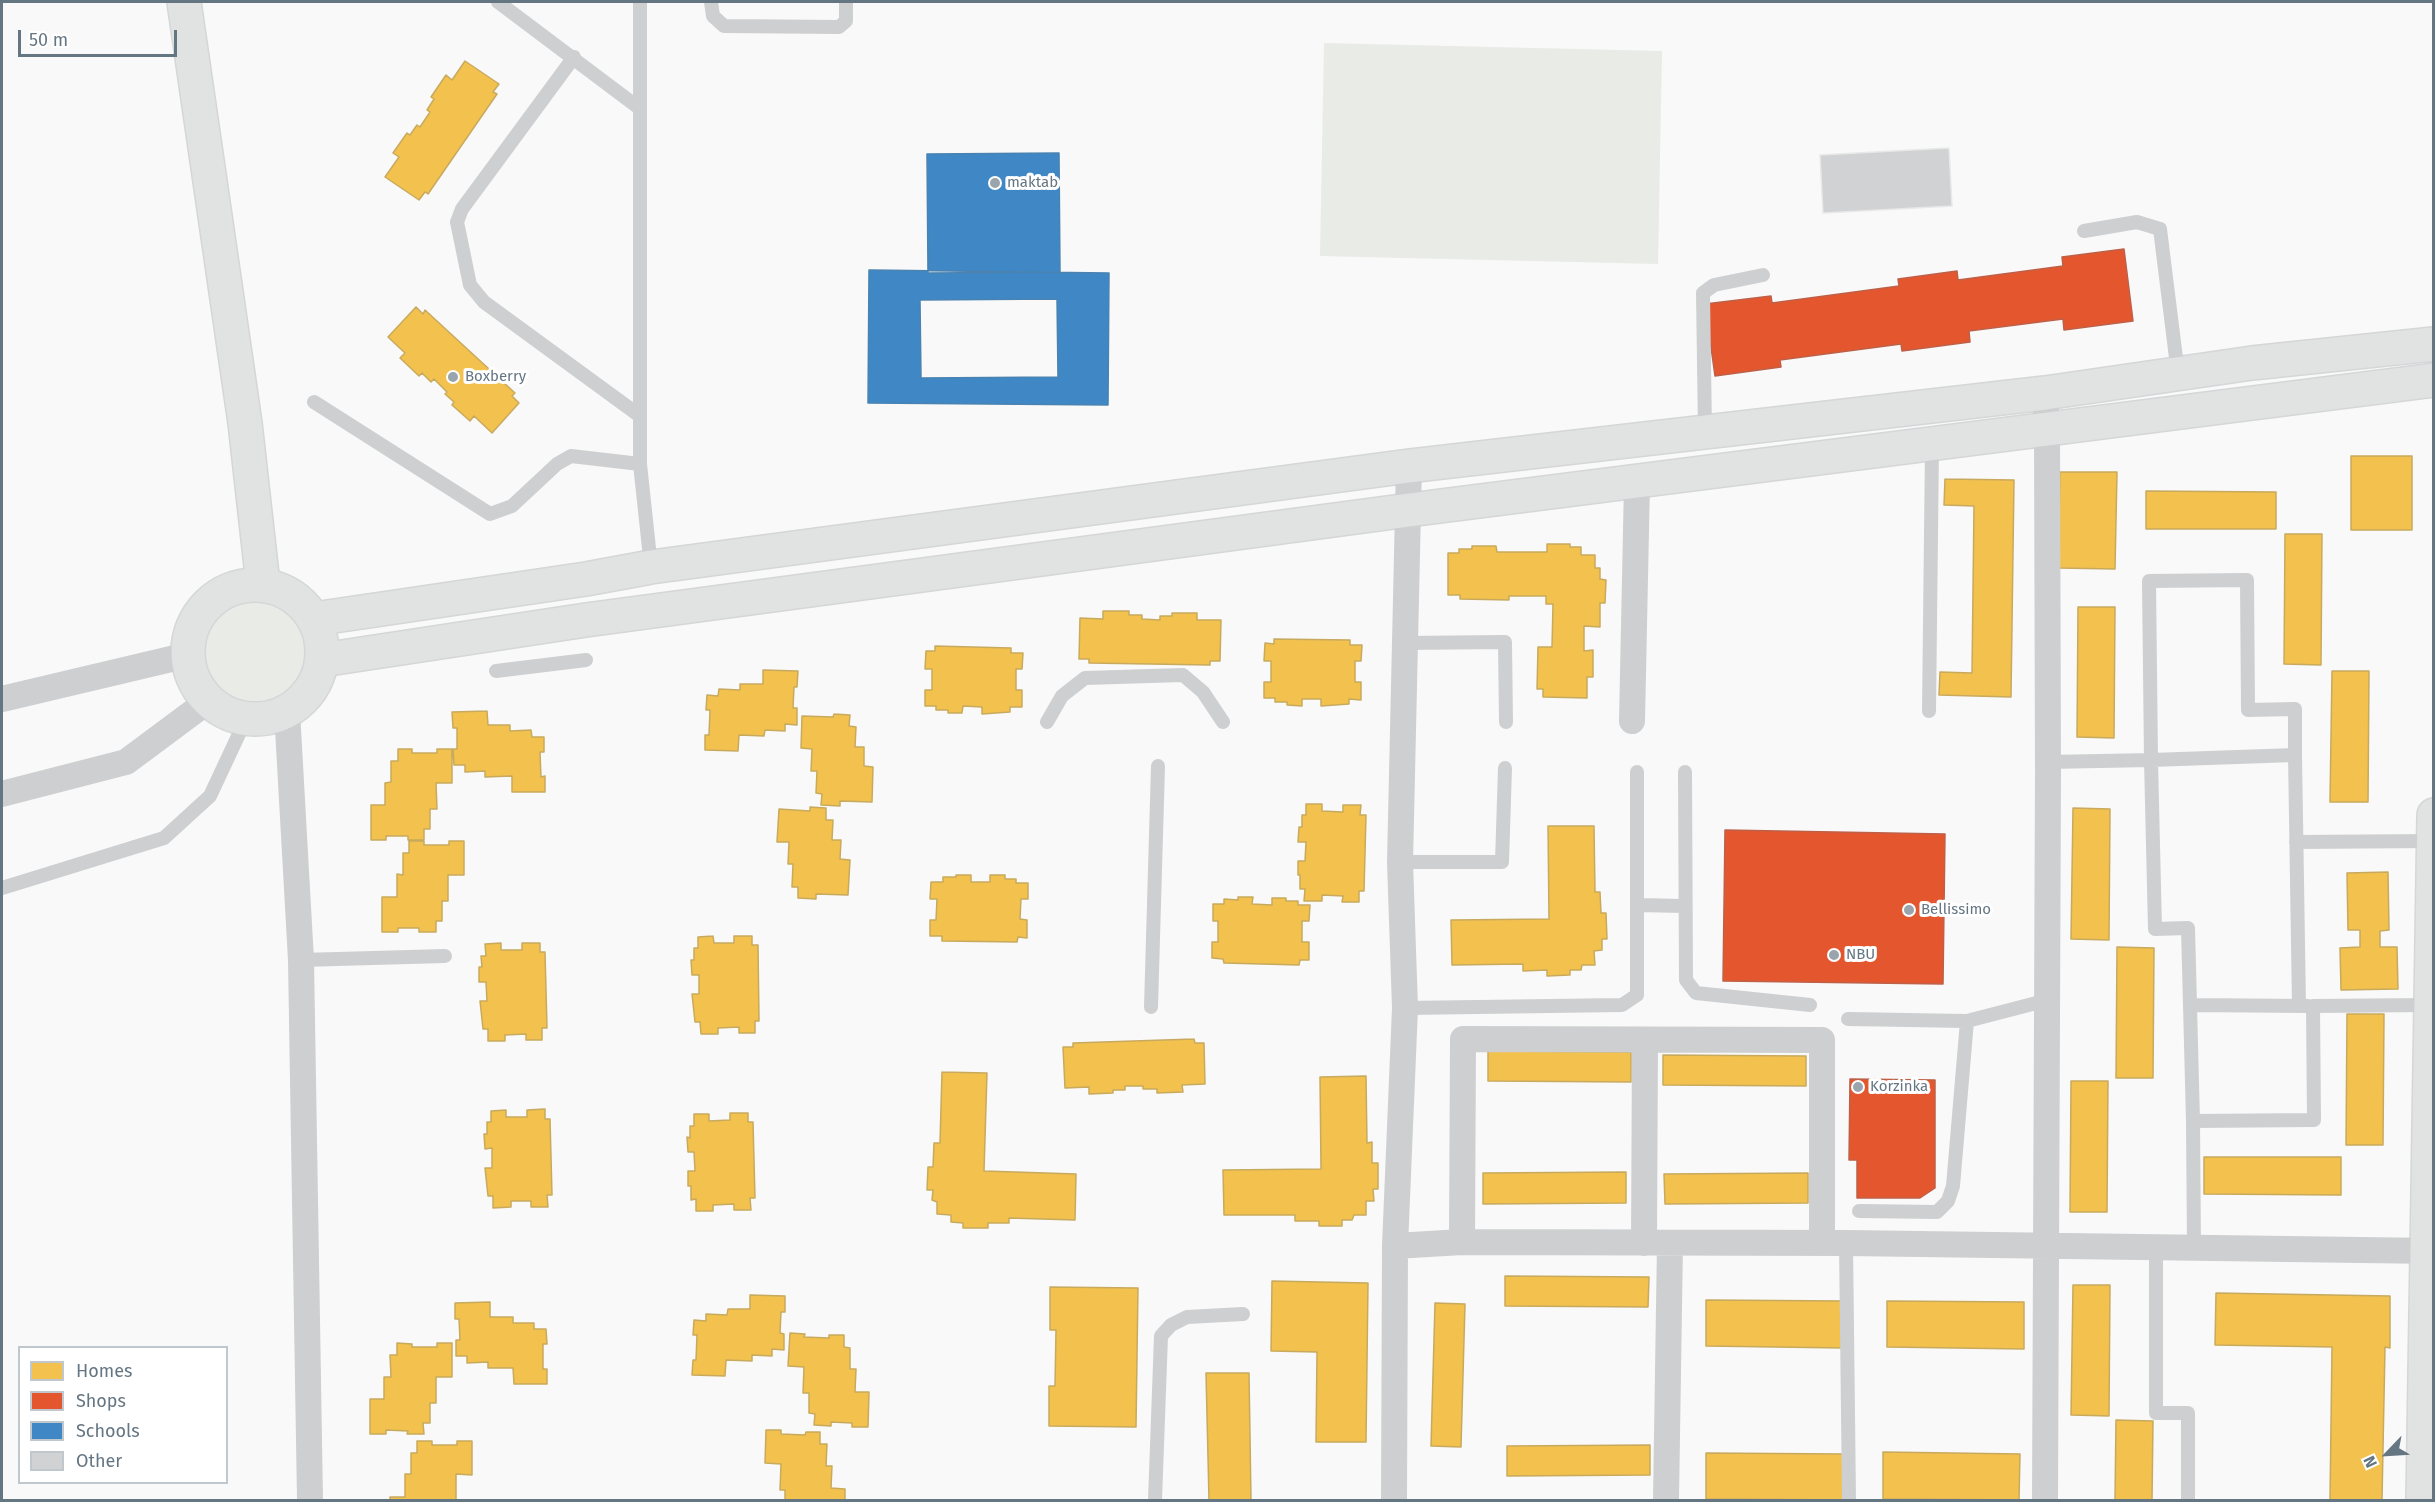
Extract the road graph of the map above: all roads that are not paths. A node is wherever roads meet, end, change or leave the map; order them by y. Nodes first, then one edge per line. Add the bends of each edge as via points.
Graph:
1 (184, 2) edge
2 (498, 2) edge
3 (640, 2) edge
4 (711, 2) edge
5 (846, 2) edge
6 (574, 57) junction
7 (639, 108) junction
8 (2084, 231) dead end
9 (1763, 275) dead end
10 (2433, 344) edge
11 (2252, 363) junction
12 (2178, 374) junction
13 (2433, 380) edge
14 (2045, 393) junction
15 (314, 402) dead end
16 (2258, 404) junction
17 (640, 416) junction
18 (2047, 431) junction
19 (1706, 432) junction
20 (1932, 446) junction
21 (640, 464) junction
22 (1409, 466) junction
23 (1637, 483) junction
24 (1409, 510) junction
25 (651, 567) junction
26 (263, 584) junction
27 (314, 619) junction
28 (1404, 643) junction
29 (188, 655) junction
30 (322, 660) junction
31 (586, 660) dead end
32 (496, 671) dead end
33 (2, 699) edge
34 (208, 701) junction
35 (287, 711) junction
36 (1929, 711) dead end
37 (246, 719) junction
38 (1632, 721) dead end
39 (1047, 722) dead end
40 (1223, 722) dead end
41 (1506, 722) dead end
42 (2295, 755) junction
43 (2151, 760) junction
44 (2048, 762) junction
45 (1158, 766) dead end
46 (1505, 768) dead end
47 (1636, 772) dead end
48 (1685, 772) dead end
49 (2, 794) edge
50 (2433, 815) edge
51 (2433, 841) edge
52 (2296, 842) junction
53 (1400, 862) junction
54 (2, 888) edge
55 (1637, 905) junction
56 (1684, 906) junction
57 (445, 956) dead end
58 (301, 960) junction
59 (2048, 1000) junction
60 (1810, 1005) dead end
61 (2190, 1005) junction
62 (2430, 1005) junction
63 (2306, 1006) junction
64 (1151, 1007) dead end
65 (1405, 1008) junction
66 (1848, 1019) dead end
67 (1967, 1021) junction
68 (1645, 1040) junction
69 (2193, 1121) junction
70 (1859, 1211) dead end
71 (1462, 1242) junction
72 (1644, 1243) junction
73 (1670, 1243) junction
74 (1834, 1243) junction
75 (1395, 1246) junction
76 (2047, 1247) junction
77 (2156, 1248) junction
78 (2194, 1248) junction
79 (2430, 1251) edge
80 (1243, 1314) dead end
81 (310, 1500) edge
82 (1155, 1500) edge
83 (1394, 1500) edge
84 (1666, 1500) edge
85 (1849, 1500) edge
86 (2045, 1500) edge
87 (2188, 1500) edge
88 (2423, 1500) edge

1 - 26 street via 245,423
2 - 6 lane
3 - 7 lane
4 - 5 lane via 713,16 724,26 828,27 839,27 846,21
6 - 7 lane
6 - 17 lane via 462,209 457,222 470,285 484,302
7 - 17 lane
8 - 12 lane via 2137,222 2160,229
9 - 19 lane via 1714,285 1703,293
10 - 11 street
11 - 12 street
11 - 16 street
12 - 14 street
13 - 16 street
14 - 18 street
14 - 19 street
15 - 21 lane via 490,514 512,506 571,456
16 - 18 street
17 - 21 lane
18 - 20 street
18 - 44 street
19 - 22 street
20 - 23 street
20 - 36 lane
21 - 25 lane
22 - 24 street
22 - 25 street
23 - 24 street
23 - 38 street
24 - 28 street
24 - 30 street via 586,620
25 - 27 street
26 - 27 street via 284,590 301,602
26 - 29 street via 242,585 222,592 205,605 193,622
27 - 30 street via 321,639
28 - 41 lane via 1505,642
28 - 53 street
29 - 33 street
29 - 34 street via 195,684
30 - 35 street via 316,681 304,699
31 - 32 lane
34 - 37 street via 226,713
34 - 49 street via 126,762
35 - 37 street via 267,719
35 - 58 street
37 - 54 lane via 210,796 164,838
39 - 40 lane via 1062,696 1085,678 1183,675 1203,692
42 - 43 lane
42 - 43 lane via 2295,710 2248,710 2247,580 2149,580
42 - 52 lane
43 - 44 lane
43 - 61 lane via 2155,929 2188,928
44 - 59 street
45 - 64 lane
46 - 53 lane via 1502,862
47 - 55 lane
48 - 56 lane
50 - 51 street
51 - 52 lane
51 - 62 street
52 - 63 lane
53 - 65 street
55 - 56 lane
55 - 65 lane via 1637,995 1622,1005
56 - 60 lane via 1686,980 1696,993
57 - 58 lane
58 - 81 street
59 - 67 lane
59 - 76 street
61 - 63 lane
61 - 69 lane
62 - 63 lane
62 - 79 street
63 - 69 lane via 2314,1120
65 - 75 street
66 - 67 lane
67 - 70 lane via 1953,1186 1948,1201 1937,1212
68 - 71 street via 1463,1038
68 - 72 street
68 - 74 street via 1822,1040
69 - 78 lane
71 - 72 street
71 - 75 street
72 - 73 street
73 - 74 street
73 - 84 street
74 - 76 street
74 - 85 lane
75 - 83 street
76 - 77 street
76 - 86 street
77 - 78 street
77 - 87 lane via 2156,1413 2188,1413
78 - 79 street
79 - 88 street
80 - 82 lane via 1187,1317 1171,1324 1161,1336

